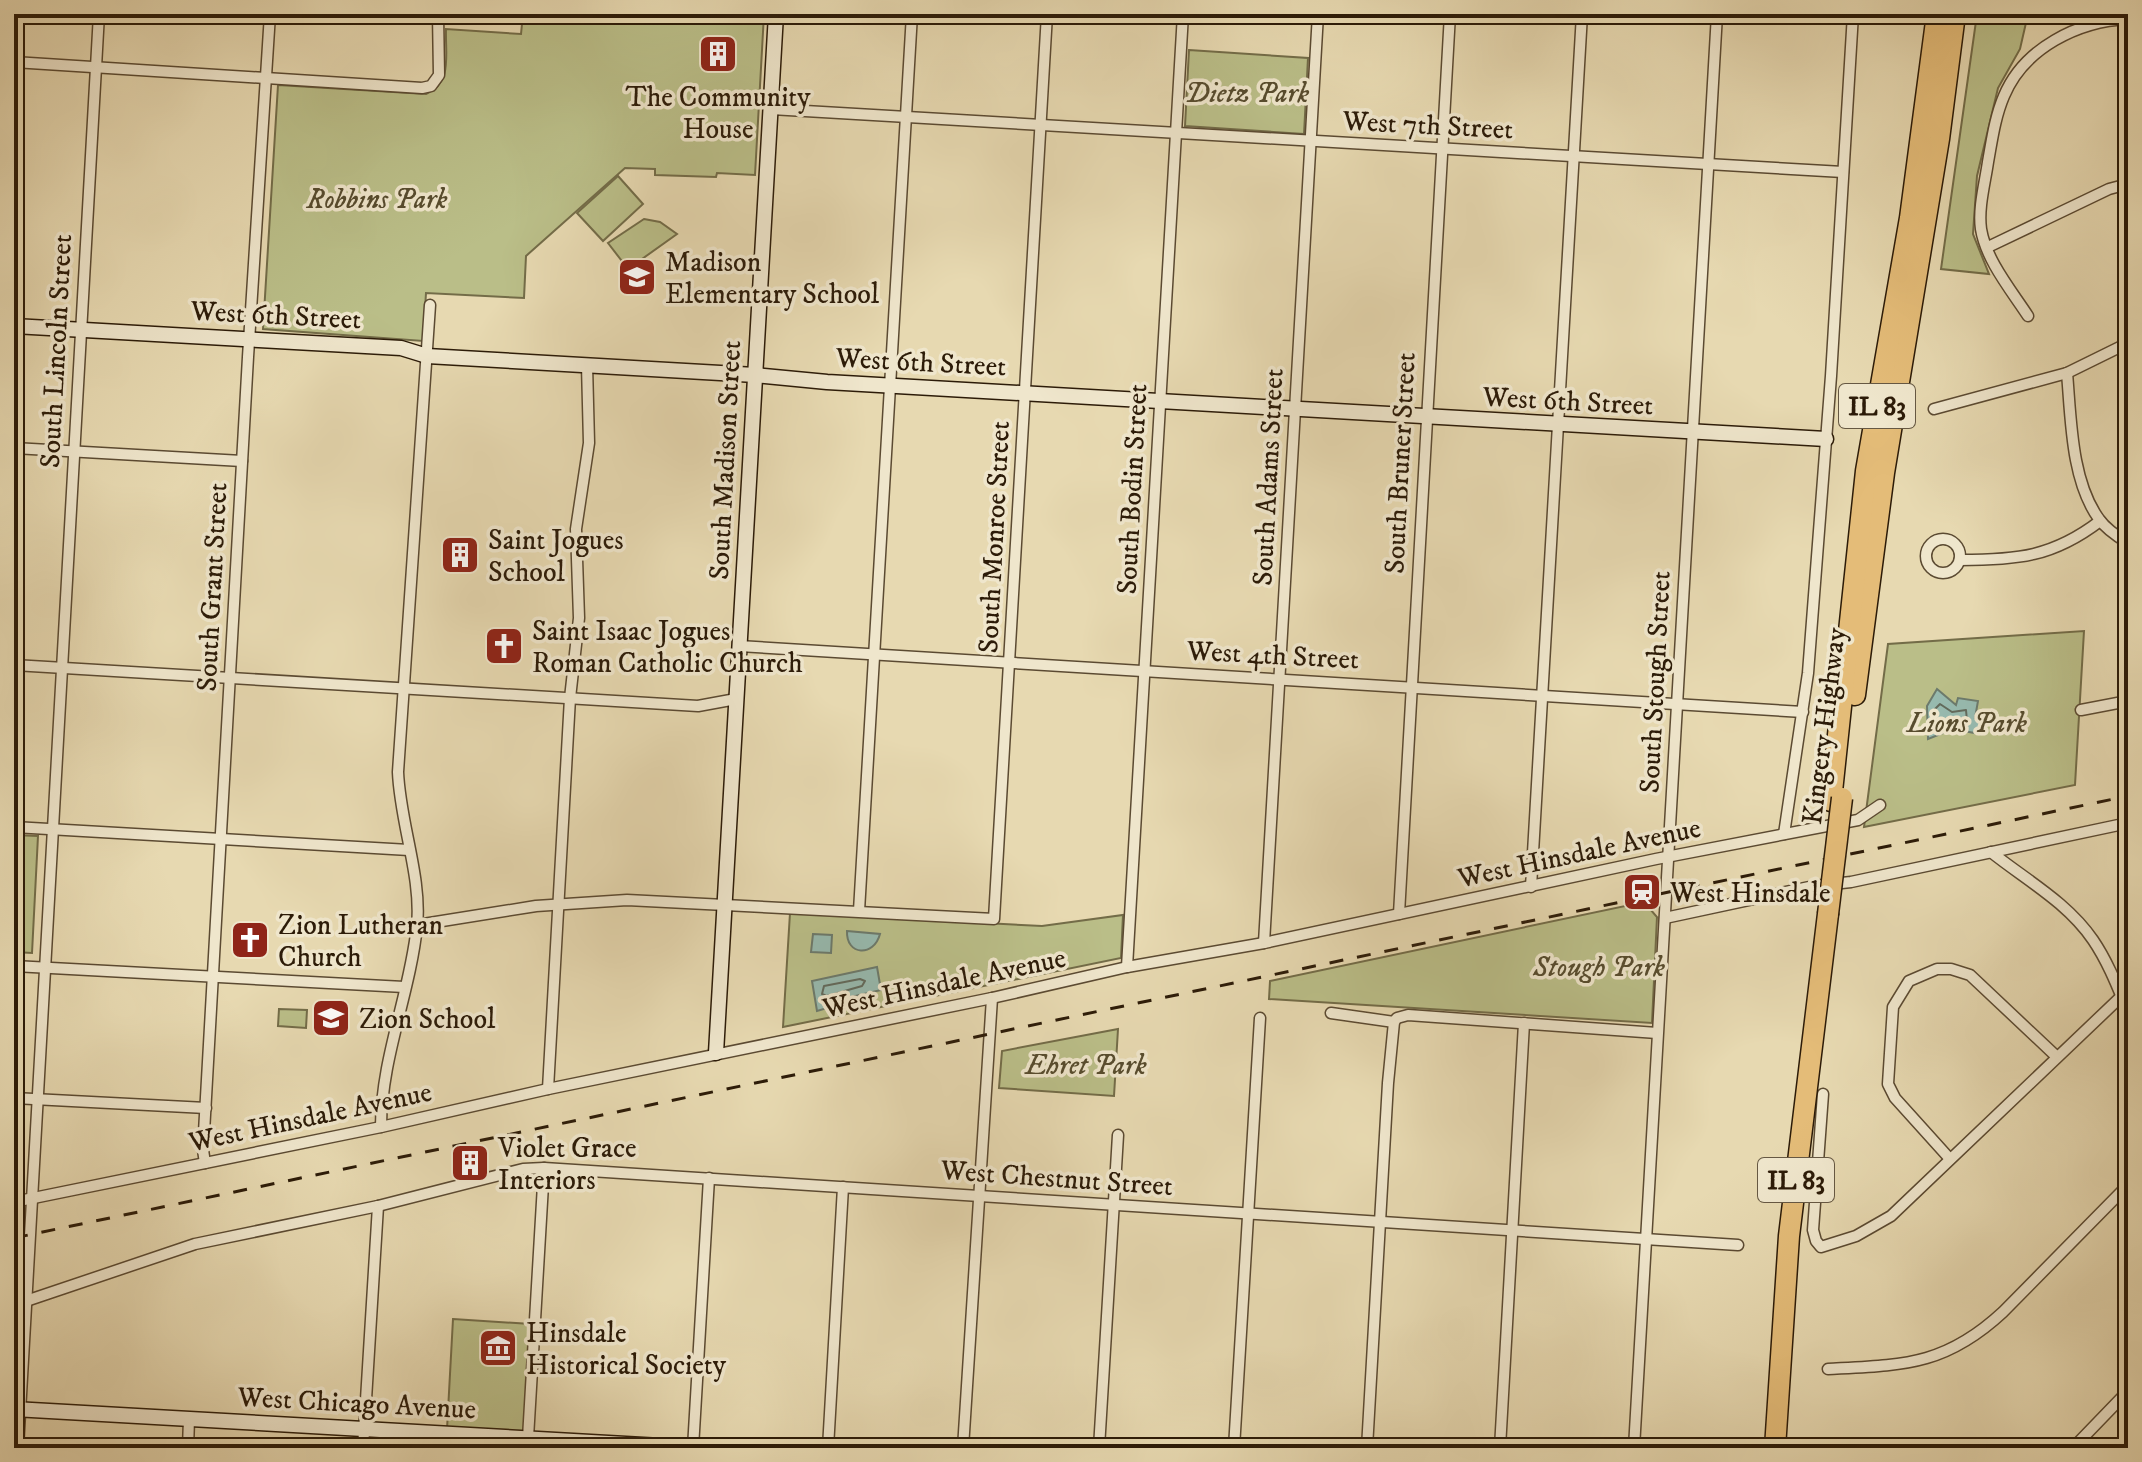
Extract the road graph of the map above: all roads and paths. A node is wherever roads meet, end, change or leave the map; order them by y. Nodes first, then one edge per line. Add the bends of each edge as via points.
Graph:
1 (99, 14) edge
2 (270, 14) edge
3 (438, 14) edge
4 (776, 14) edge
5 (912, 14) edge
6 (1047, 14) edge
7 (1183, 14) edge
8 (1318, 14) edge
9 (1450, 14) edge
10 (1582, 14) edge
11 (1717, 14) edge
12 (1853, 14) edge
13 (1937, 14) edge
14 (1955, 14) edge
15 (2127, 17) edge
16 (14, 62) edge
17 (95, 67) junction
18 (266, 79) junction
19 (771, 109) junction
20 (906, 117) junction
21 (1041, 125) junction
22 (1176, 133) junction
23 (1311, 141) junction
24 (1442, 148) junction
25 (1573, 156) junction
26 (1708, 164) junction
27 (1843, 172) junction
28 (2128, 184) edge
29 (1988, 247) junction
30 (430, 305) dead end
31 (2028, 316) dead end
32 (14, 326) edge
33 (80, 329) junction
34 (249, 339) junction
35 (2128, 343) edge
36 (427, 356) junction
37 (587, 365) junction
38 (2067, 373) junction
39 (755, 375) junction
40 (890, 386) junction
41 (1025, 394) junction
42 (1160, 402) junction
43 (1934, 409) dead end
44 (1295, 410) junction
45 (1426, 418) junction
46 (1558, 425) junction
47 (1692, 433) junction
48 (1826, 439) junction
49 (14, 448) edge
50 (73, 452) junction
51 (242, 461) junction
52 (2100, 521) junction
53 (2128, 543) edge
54 (1960, 560) dead end
55 (739, 646) junction
56 (874, 654) junction
57 (1009, 663) junction
58 (14, 665) edge
59 (61, 668) junction
60 (1144, 671) junction
61 (230, 678) junction
62 (1279, 679) junction
63 (1410, 687) junction
64 (405, 688) junction
65 (1542, 694) junction
66 (570, 698) junction
67 (736, 699) junction
68 (2128, 701) edge
69 (1676, 703) junction
70 (2081, 710) dead end
71 (1803, 712) junction
72 (1836, 799) junction
73 (1880, 805) dead end
74 (2128, 823) edge
75 (14, 827) edge
76 (52, 830) junction
77 (1784, 834) junction
78 (221, 839) junction
79 (409, 850) junction
80 (1991, 852) junction
81 (1668, 857) junction
82 (1531, 887) junction
83 (725, 903) junction
84 (559, 904) junction
85 (859, 911) junction
86 (1399, 914) junction
87 (1822, 914) junction
88 (1665, 918) junction
89 (417, 925) junction
90 (1264, 943) junction
91 (14, 966) edge
92 (1127, 967) junction
93 (45, 968) junction
94 (214, 976) junction
95 (404, 987) junction
96 (2125, 993) edge
97 (992, 998) junction
98 (2128, 1012) edge
99 (1331, 1013) dead end
100 (1260, 1018) dead end
101 (1396, 1020) junction
102 (1524, 1023) junction
103 (1657, 1033) junction
104 (716, 1053) junction
105 (2057, 1057) junction
106 (548, 1089) junction
107 (1823, 1094) dead end
108 (14, 1098) edge
109 (37, 1100) junction
110 (206, 1108) junction
111 (381, 1127) junction
112 (1118, 1135) dead end
113 (1950, 1159) junction
114 (205, 1163) junction
115 (544, 1168) junction
116 (709, 1178) junction
117 (2128, 1185) edge
118 (843, 1187) junction
119 (978, 1195) junction
120 (32, 1198) junction
121 (14, 1202) edge
122 (1114, 1205) junction
123 (378, 1206) junction
124 (1248, 1213) junction
125 (1381, 1222) junction
126 (1511, 1230) junction
127 (1647, 1239) junction
128 (1738, 1245) dead end
129 (26, 1301) junction
130 (1828, 1369) dead end
131 (2128, 1391) edge
132 (17, 1409) edge
133 (189, 1419) junction
134 (365, 1429) junction
135 (528, 1438) junction
136 (559, 1444) edge
137 (18, 1448) edge
138 (188, 1448) edge
139 (363, 1448) edge
140 (694, 1448) edge
141 (828, 1448) edge
142 (963, 1448) edge
143 (1099, 1448) edge
144 (1234, 1448) edge
145 (1367, 1448) edge
146 (1500, 1448) edge
147 (1634, 1448) edge
148 (1763, 1448) edge
149 (1775, 1448) edge
150 (2073, 1448) edge

1 - 17 street, South Lincoln Street
2 - 18 street, South Grant Street
3 - 18 street via 440,66 436,81 422,88
4 - 19 street, South Madison Street
5 - 20 street
6 - 21 street, South Monroe Street
7 - 22 street, South Bodin Street
8 - 23 street, South Adams Street
9 - 24 street, South Bruner Street
10 - 25 street
11 - 26 street, South Stough Street
12 - 27 street
13 - 72 highway, Kingery Highway / IL 83 via 1910,218 1866,471
14 - 72 highway, Kingery Highway / IL 83
15 - 29 street via 2067,34 2032,56 2010,84 1994,130 1981,214
16 - 17 street
17 - 18 street
17 - 33 street, South Lincoln Street
18 - 34 street, South Grant Street
19 - 20 street, West 7th Street
19 - 39 street, South Madison Street
20 - 21 street, West 7th Street
20 - 40 street
21 - 22 street, West 7th Street
21 - 41 street, South Monroe Street
22 - 23 street, West 7th Street
22 - 42 street, South Bodin Street
23 - 24 street, West 7th Street
23 - 44 street, South Adams Street
24 - 25 street, West 7th Street
24 - 45 street, South Bruner Street
25 - 26 street, West 7th Street
25 - 46 street
26 - 27 street, West 7th Street
26 - 47 street, South Stough Street
27 - 48 street
28 - 29 street
29 - 31 street
30 - 36 street
32 - 33 street, West 6th Street
33 - 34 street, West 6th Street
33 - 50 street, South Lincoln Street
34 - 36 street, West 6th Street via 401,348
34 - 51 street, South Grant Street
35 - 38 street
36 - 37 street, West 6th Street
36 - 64 street
37 - 39 street, West 6th Street
37 - 66 street via 589,443 576,529 579,618
38 - 43 street
38 - 52 street via 2076,458
39 - 40 street, West 6th Street
39 - 55 street, South Madison Street
40 - 41 street, West 6th Street
40 - 56 street
41 - 42 street, West 6th Street
41 - 57 street, South Monroe Street
42 - 44 street, West 6th Street
42 - 60 street, South Bodin Street
44 - 45 street, West 6th Street
44 - 62 street, South Adams Street
45 - 46 street, West 6th Street
45 - 63 street, South Bruner Street
46 - 47 street, West 6th Street
46 - 65 street
47 - 48 street, West 6th Street
47 - 69 street, South Stough Street
48 - 71 street
49 - 50 street
50 - 51 street
50 - 59 street, South Lincoln Street
51 - 61 street, South Grant Street
52 - 53 street
52 - 54 street via 2078,538 2041,554
55 - 56 street, West 4th Street
55 - 67 street, South Madison Street
56 - 57 street, West 4th Street
56 - 85 street
57 - 60 street, West 4th Street
57 - 85 street, South Monroe Street via 994,919
58 - 59 street
59 - 61 street
59 - 76 street, South Lincoln Street
60 - 62 street, West 4th Street
60 - 92 street, South Bodin Street
61 - 64 street
61 - 78 street, South Grant Street
62 - 63 street, West 4th Street
62 - 90 street, South Adams Street
63 - 65 street, West 4th Street
63 - 86 street, South Bruner Street
64 - 66 street
64 - 79 street via 398,772
65 - 69 street, West 4th Street
65 - 82 street
66 - 67 street via 698,706
66 - 84 street
67 - 83 street, South Madison Street
68 - 70 street
69 - 71 street, West 4th Street
69 - 81 street, South Stough Street
71 - 77 street
72 - 87 highway, Kingery Highway / IL 83
73 - 77 street, West Hinsdale Avenue via 1858,820
74 - 80 street
75 - 76 street
76 - 78 street
76 - 93 street, South Lincoln Street
77 - 81 street, West Hinsdale Avenue
78 - 79 street
78 - 94 street, South Grant Street
79 - 89 street
80 - 88 street
80 - 96 street via 2080,923
81 - 82 street, West Hinsdale Avenue
81 - 88 street, South Stough Street
82 - 86 street, West Hinsdale Avenue
83 - 84 street
83 - 85 street
83 - 104 street, South Madison Street
84 - 89 street
84 - 106 street
86 - 90 street, West Hinsdale Avenue
87 - 148 highway, Kingery Highway / IL 83 via 1779,1215
87 - 149 highway, Kingery Highway / IL 83 via 1789,1236
88 - 103 street, South Stough Street
89 - 95 street
90 - 92 street, West Hinsdale Avenue
91 - 93 street
92 - 97 street, West Hinsdale Avenue
93 - 94 street
93 - 109 street, South Lincoln Street
94 - 95 street
94 - 110 street, South Grant Street
95 - 111 street via 388,1059
96 - 98 street
96 - 105 street
97 - 104 street, West Hinsdale Avenue
97 - 119 street
99 - 101 street
100 - 124 street
101 - 102 street via 1408,1015
101 - 125 street
102 - 103 street
102 - 126 street
103 - 127 street, South Stough Street
104 - 106 street, West Hinsdale Avenue
105 - 113 street
105 - 113 street via 1970,975 1937,969 1909,981 1892,1014 1888,1084
106 - 111 street, West Hinsdale Avenue
107 - 113 street via 1813,1230 1821,1247 1856,1236 1891,1216
108 - 109 street
109 - 110 street
109 - 120 street, South Lincoln Street
110 - 114 street, South Grant Street
111 - 114 street, West Hinsdale Avenue
112 - 122 street
114 - 120 street, West Hinsdale Avenue
115 - 116 street, West Chestnut Street
115 - 123 street, West Chestnut Street
115 - 135 street
116 - 118 street, West Chestnut Street
116 - 140 street
117 - 130 street via 2003,1312 1961,1345 1916,1363
118 - 119 street, West Chestnut Street
118 - 141 street
119 - 122 street, West Chestnut Street
119 - 142 street
120 - 121 street, West Hinsdale Avenue
120 - 129 street, South Lincoln Street
122 - 124 street, West Chestnut Street
122 - 143 street
123 - 129 street, West Chestnut Street via 195,1244
123 - 134 street
124 - 125 street, West Chestnut Street
124 - 144 street
125 - 126 street, West Chestnut Street
125 - 145 street
126 - 127 street, West Chestnut Street
126 - 146 street
127 - 128 street, West Chestnut Street
127 - 147 street, South Stough Street
129 - 132 street, South Lincoln Street
131 - 150 street
132 - 133 street, West Chicago Avenue
132 - 137 street, South Lincoln Street
133 - 134 street, West Chicago Avenue
133 - 138 street
134 - 135 street, West Chicago Avenue
134 - 139 street
135 - 136 street, West Chicago Avenue
136 - 140 street, West Chicago Avenue

